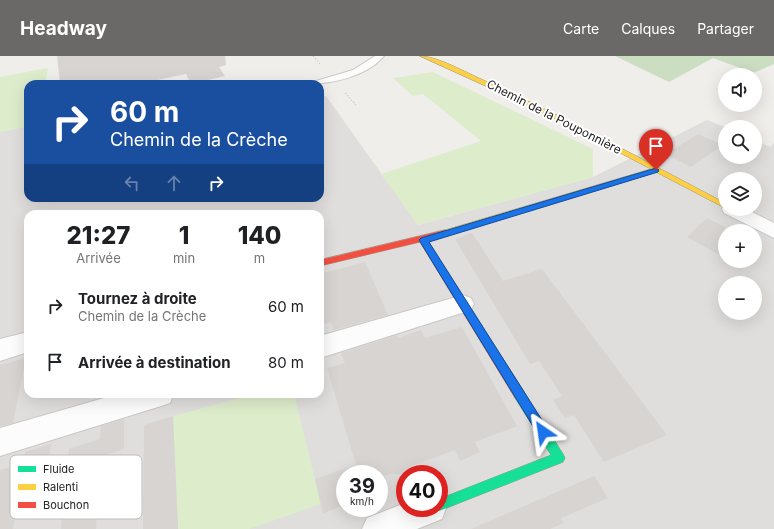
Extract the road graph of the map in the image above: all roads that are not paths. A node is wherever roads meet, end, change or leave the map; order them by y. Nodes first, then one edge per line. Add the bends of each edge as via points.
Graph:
1 (380, 56) edge
2 (423, 56) edge
3 (324, 81) edge
4 (656, 170) junction
5 (718, 202) edge
6 (745, 216) edge
7 (774, 231) edge
8 (424, 240) junction
9 (324, 262) edge
10 (463, 304) junction
11 (24, 343) edge
12 (324, 346) edge
13 (0, 350) edge
14 (148, 398) edge
15 (0, 442) edge
16 (448, 501) edge
17 (408, 517) edge
18 (378, 529) edge

1 - 3 lane via 352,74
2 - 4 street, Chemin de la Pouponnière via 469,74
4 - 5 street, Chemin de la Pouponnière
4 - 8 street
6 - 7 street
8 - 9 street
8 - 10 street
10 - 12 street
10 - 16 street via 558,458
11 - 13 street
14 - 15 street
17 - 18 street

